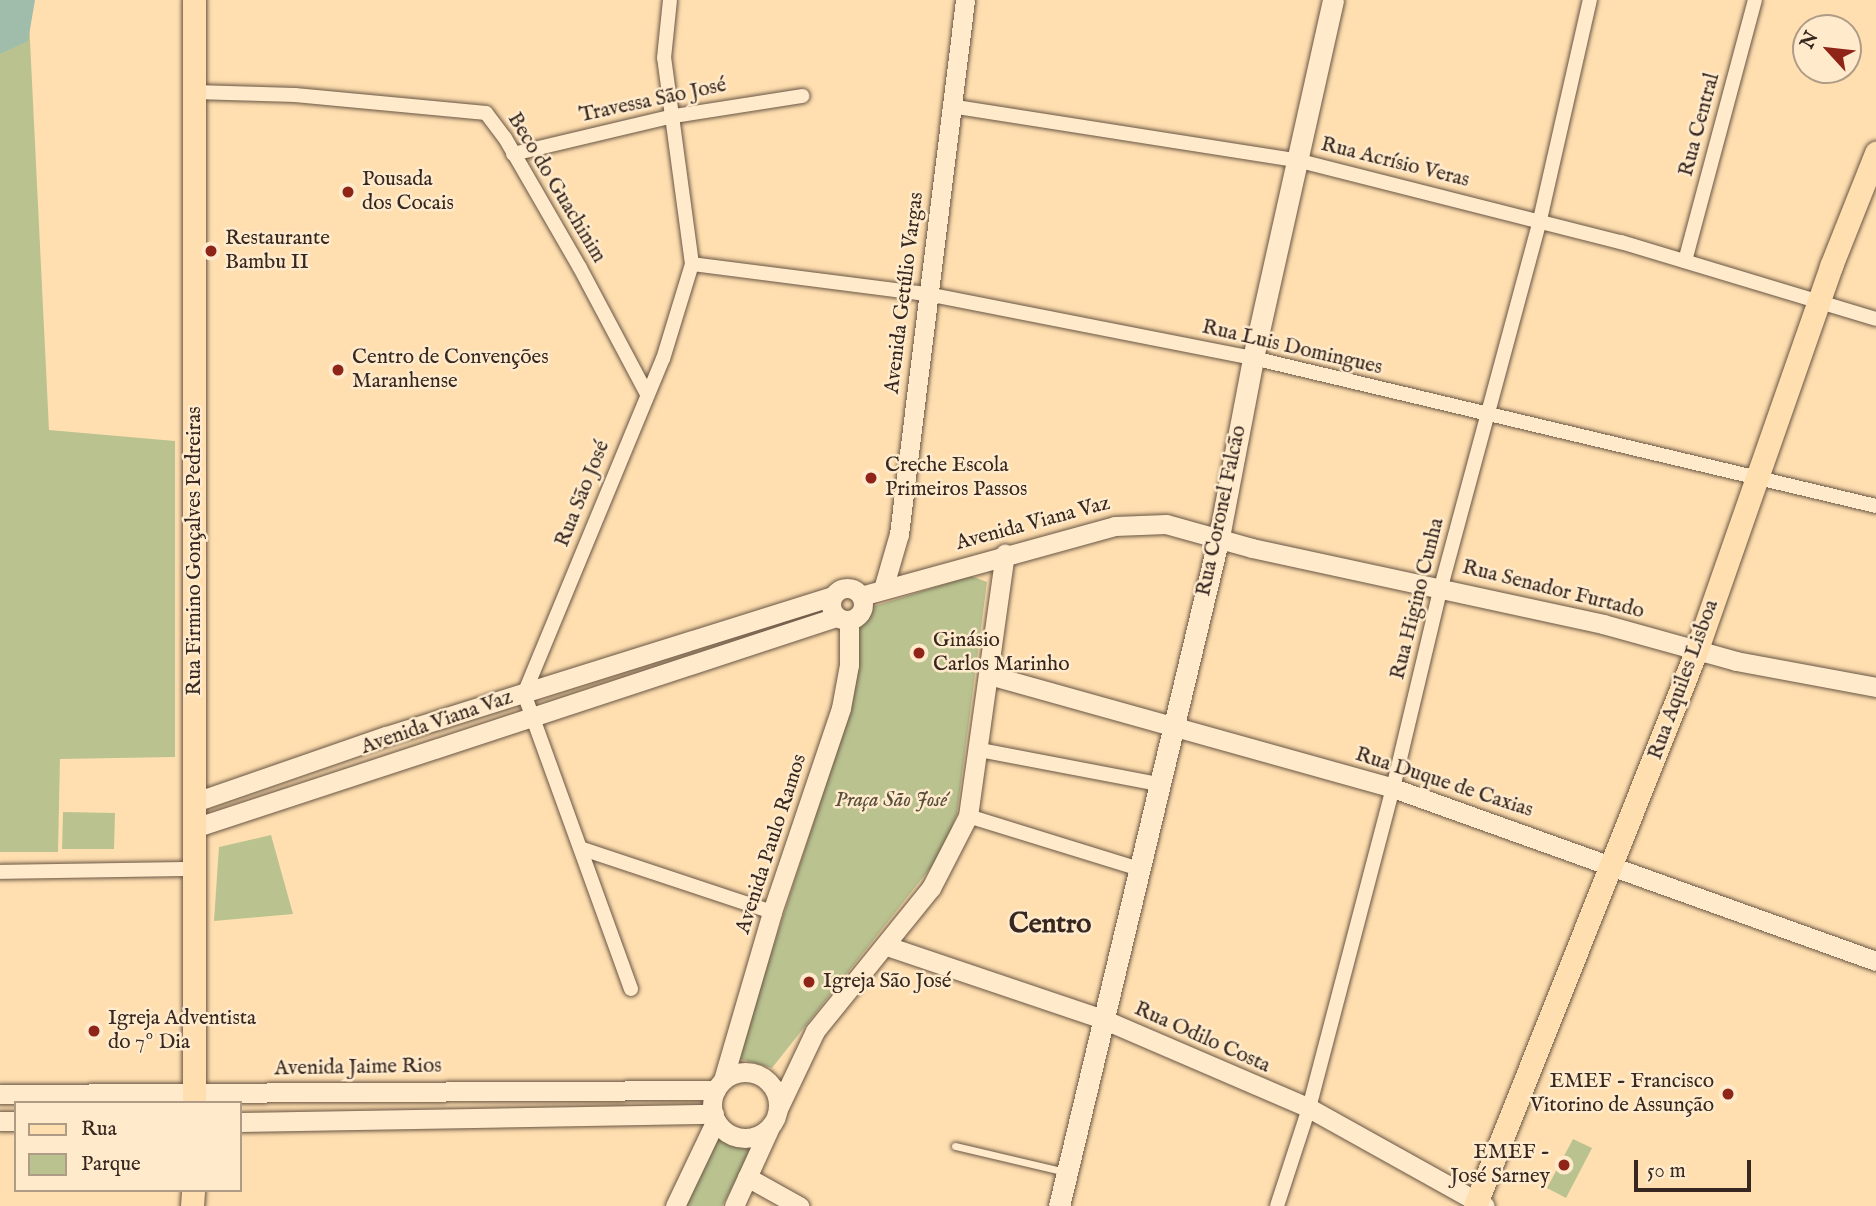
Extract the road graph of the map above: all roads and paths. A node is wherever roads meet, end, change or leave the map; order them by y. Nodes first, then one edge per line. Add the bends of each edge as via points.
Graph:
1 (194, 0) edge
2 (670, 0) edge
3 (965, 0) edge
4 (1333, 0) edge
5 (1590, 0) edge
6 (1755, 0) edge
7 (195, 92) junction
8 (802, 96) dead end
9 (950, 106) junction
10 (674, 116) junction
11 (1876, 153) edge
12 (513, 154) junction
13 (1300, 161) junction
14 (1539, 224) junction
15 (1685, 261) junction
16 (692, 264) junction
17 (927, 294) junction
18 (1820, 299) junction
19 (1876, 319) edge
20 (1253, 358) junction
21 (647, 394) junction
22 (1488, 412) junction
23 (1758, 478) junction
24 (1876, 506) edge
25 (1219, 537) junction
26 (1004, 554) junction
27 (1441, 587) junction
28 (883, 589) junction
29 (832, 596) junction
30 (861, 596) junction
31 (843, 618) junction
32 (690, 642) junction
33 (1697, 649) junction
34 (696, 663) junction
35 (989, 675) junction
36 (1876, 687) edge
37 (524, 694) junction
38 (532, 714) junction
39 (1174, 724) junction
40 (386, 736) junction
41 (980, 750) junction
42 (395, 761) junction
43 (1158, 784) junction
44 (1393, 788) junction
45 (195, 802) junction
46 (968, 816) junction
47 (194, 828) junction
48 (583, 849) junction
49 (1614, 865) junction
50 (194, 869) junction
51 (1139, 869) junction
52 (0, 872) edge
53 (772, 912) junction
54 (887, 946) junction
55 (1876, 961) edge
56 (631, 989) dead end
57 (1105, 1020) junction
58 (719, 1085) junction
59 (531, 1089) junction
60 (360, 1091) junction
61 (0, 1094) edge
62 (194, 1097) edge
63 (32, 1098) edge
64 (1309, 1108) junction
65 (532, 1117) junction
66 (715, 1117) junction
67 (774, 1118) junction
68 (360, 1119) junction
69 (242, 1122) edge
70 (955, 1146) dead end
71 (1067, 1172) junction
72 (747, 1177) junction
73 (1478, 1204) edge
74 (675, 1206) edge
75 (734, 1206) edge
76 (799, 1206) edge
77 (1059, 1206) edge
78 (1277, 1206) edge

1 - 7 main road, Rua Firmino Gonçalves Pedreiras
2 - 10 street, Rua São José via 664,58
3 - 9 street, Avenida Getúlio Vargas
4 - 13 main road, Rua Coronel Falcão
5 - 14 street, Rua Higino Cunha
6 - 15 street, Rua Central
7 - 12 street, Beco do Guachinim via 477,110 490,117
7 - 45 main road, Rua Firmino Gonçalves Pedreiras
8 - 10 street, Travessa São José
9 - 13 street, Rua Acrísio Veras
9 - 17 street, Avenida Getúlio Vargas
10 - 12 street, Travessa São José
10 - 16 street, Rua São José
11 - 18 main road, Rua Aquiles Lisboa
12 - 21 street, Beco do Guachinim
13 - 14 street, Rua Acrísio Veras
13 - 20 main road, Rua Coronel Falcão
14 - 15 street, Rua Acrísio Veras
14 - 22 street, Rua Higino Cunha
15 - 18 street, Rua Acrísio Veras
16 - 17 street, Rua Luis Domingues
16 - 21 street, Rua São José via 681,309
17 - 20 street, Rua Luis Domingues
17 - 28 street, Avenida Getúlio Vargas via 899,534
18 - 19 street, Rua Acrísio Veras
18 - 23 main road, Rua Aquiles Lisboa
20 - 22 street, Rua Luis Domingues
20 - 25 main road, Rua Coronel Falcão
21 - 37 street, Rua São José
22 - 23 street, Rua Luis Domingues
22 - 27 street, Rua Higino Cunha
23 - 24 street, Rua Luis Domingues
23 - 33 main road, Rua Aquiles Lisboa
25 - 26 street, Avenida Viana Vaz via 1166,524 1131,523
25 - 27 street, Rua Senador Furtado
25 - 39 main road, Rua Coronel Falcão
26 - 28 street, Avenida Viana Vaz
26 - 35 street
27 - 33 street, Rua Senador Furtado
27 - 44 street, Rua Higino Cunha
28 - 30 street, Avenida Viana Vaz
29 - 30 street via 844,587
29 - 31 street via 831,607
29 - 32 street, Avenida Viana Vaz
30 - 31 street via 861,611
31 - 34 street, Avenida Viana Vaz
31 - 53 street, Avenida Paulo Ramos via 849,664 841,708
32 - 34 street
32 - 37 street, Avenida Viana Vaz
33 - 36 street, Rua Senador Furtado
33 - 49 main road, Rua Aquiles Lisboa
34 - 38 street, Avenida Viana Vaz
35 - 39 street, Rua Duque de Caxias
35 - 41 street
37 - 38 street
37 - 40 street, Avenida Viana Vaz
38 - 42 street, Avenida Viana Vaz
38 - 48 street
39 - 43 main road, Rua Coronel Falcão
39 - 44 street, Rua Duque de Caxias
40 - 42 street
40 - 45 street, Avenida Viana Vaz
41 - 43 street
41 - 46 street
42 - 47 street, Avenida Viana Vaz
43 - 51 main road, Rua Coronel Falcão
44 - 49 street, Rua Duque de Caxias
44 - 64 street, Rua Higino Cunha
45 - 47 main road, Rua Firmino Gonçalves Pedreiras
46 - 51 street
46 - 54 street via 931,888
47 - 50 main road, Rua Firmino Gonçalves Pedreiras
48 - 53 street
48 - 56 street
49 - 55 street, Rua Duque de Caxias
49 - 73 main road, Rua Aquiles Lisboa
50 - 52 street
50 - 62 main road, Rua Firmino Gonçalves Pedreiras
51 - 57 main road, Rua Coronel Falcão
53 - 58 street, Avenida Paulo Ramos
54 - 57 street, Rua Odilo Costa
54 - 67 street via 815,1031
57 - 64 street, Rua Odilo Costa
57 - 71 main road, Rua Coronel Falcão
58 - 59 street, Avenida Jaime Rios
58 - 66 street
58 - 67 street via 741,1072 760,1075 773,1087
59 - 60 street, Avenida Jaime Rios
59 - 65 street
60 - 62 street, Avenida Jaime Rios
60 - 68 street
61 - 63 street, Avenida Jaime Rios
62 - 63 street, Avenida Jaime Rios
64 - 73 street, Rua Odilo Costa
64 - 78 street, Rua Higino Cunha
65 - 66 street
65 - 68 street
66 - 67 street via 726,1132 741,1138 757,1136
66 - 74 street
67 - 72 street
68 - 69 street
70 - 71 lane
71 - 77 main road, Rua Coronel Falcão
72 - 75 street
72 - 76 street

